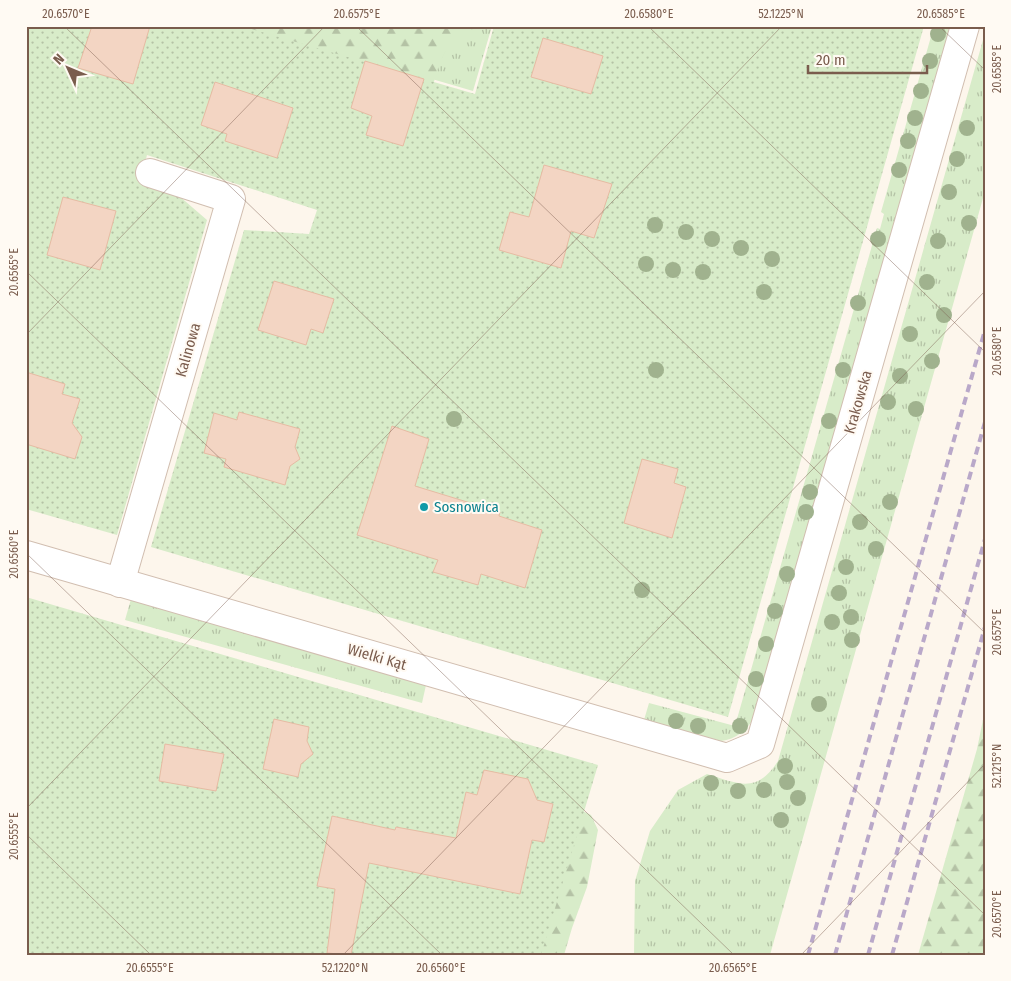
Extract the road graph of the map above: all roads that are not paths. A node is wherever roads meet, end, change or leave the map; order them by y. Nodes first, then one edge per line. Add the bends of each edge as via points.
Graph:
1 (965, 26) edge
2 (150, 173) dead end
3 (26, 555) edge
4 (120, 583) junction
5 (728, 758) joint

1 - 5 street, Krakowska via 760,744
2 - 4 street, Kalinowa via 231,199
3 - 4 street, Wielki Kąt
4 - 5 street, Wielki Kąt

